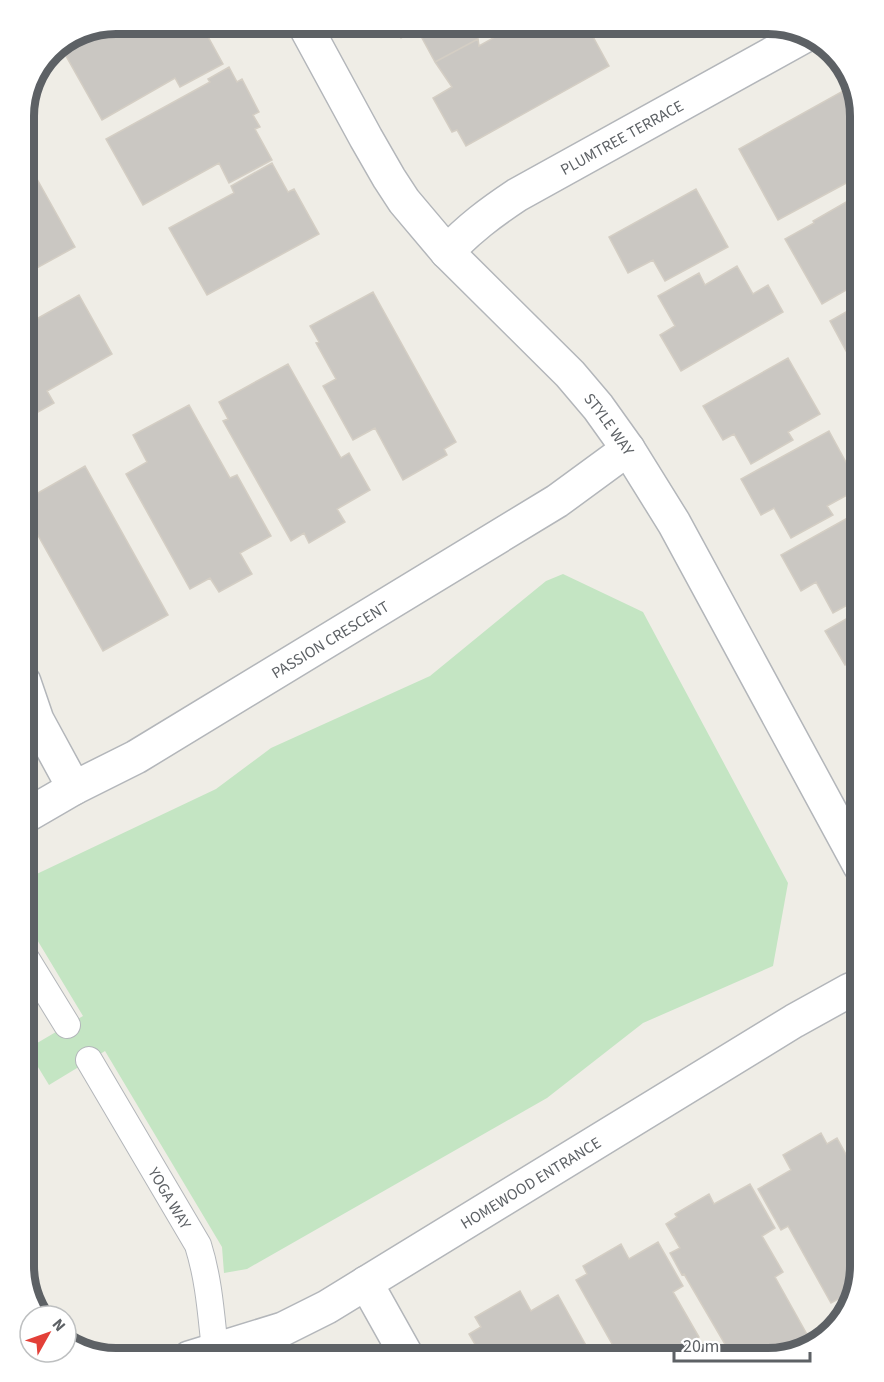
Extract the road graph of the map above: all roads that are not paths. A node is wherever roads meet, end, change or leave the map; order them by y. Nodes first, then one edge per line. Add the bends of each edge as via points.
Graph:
1 (310, 34) edge
2 (797, 40) edge
3 (447, 252) junction
4 (628, 449) junction
5 (34, 713) edge
6 (74, 788) junction
7 (34, 810) edge
8 (850, 848) edge
9 (34, 972) edge
10 (850, 990) edge
11 (67, 1025) dead end
12 (89, 1060) dead end
13 (366, 1283) junction
14 (203, 1347) edge
15 (224, 1347) edge
16 (402, 1347) edge

1 - 3 street, STYLE WAY via 389,178
2 - 3 street, PLUMTREE TERRACE via 518,195 486,216
3 - 4 street, STYLE WAY via 570,374
4 - 6 street, PASSION CRESCENT via 557,501 136,757
4 - 8 street, STYLE WAY via 674,523
5 - 6 street
6 - 7 street, PASSION CRESCENT
9 - 11 lane
10 - 13 street, HOMEWOOD ENTRANCE
12 - 14 lane, YOGA WAY via 198,1245 208,1281
13 - 15 street, HOMEWOOD ENTRANCE via 283,1329
13 - 16 street

